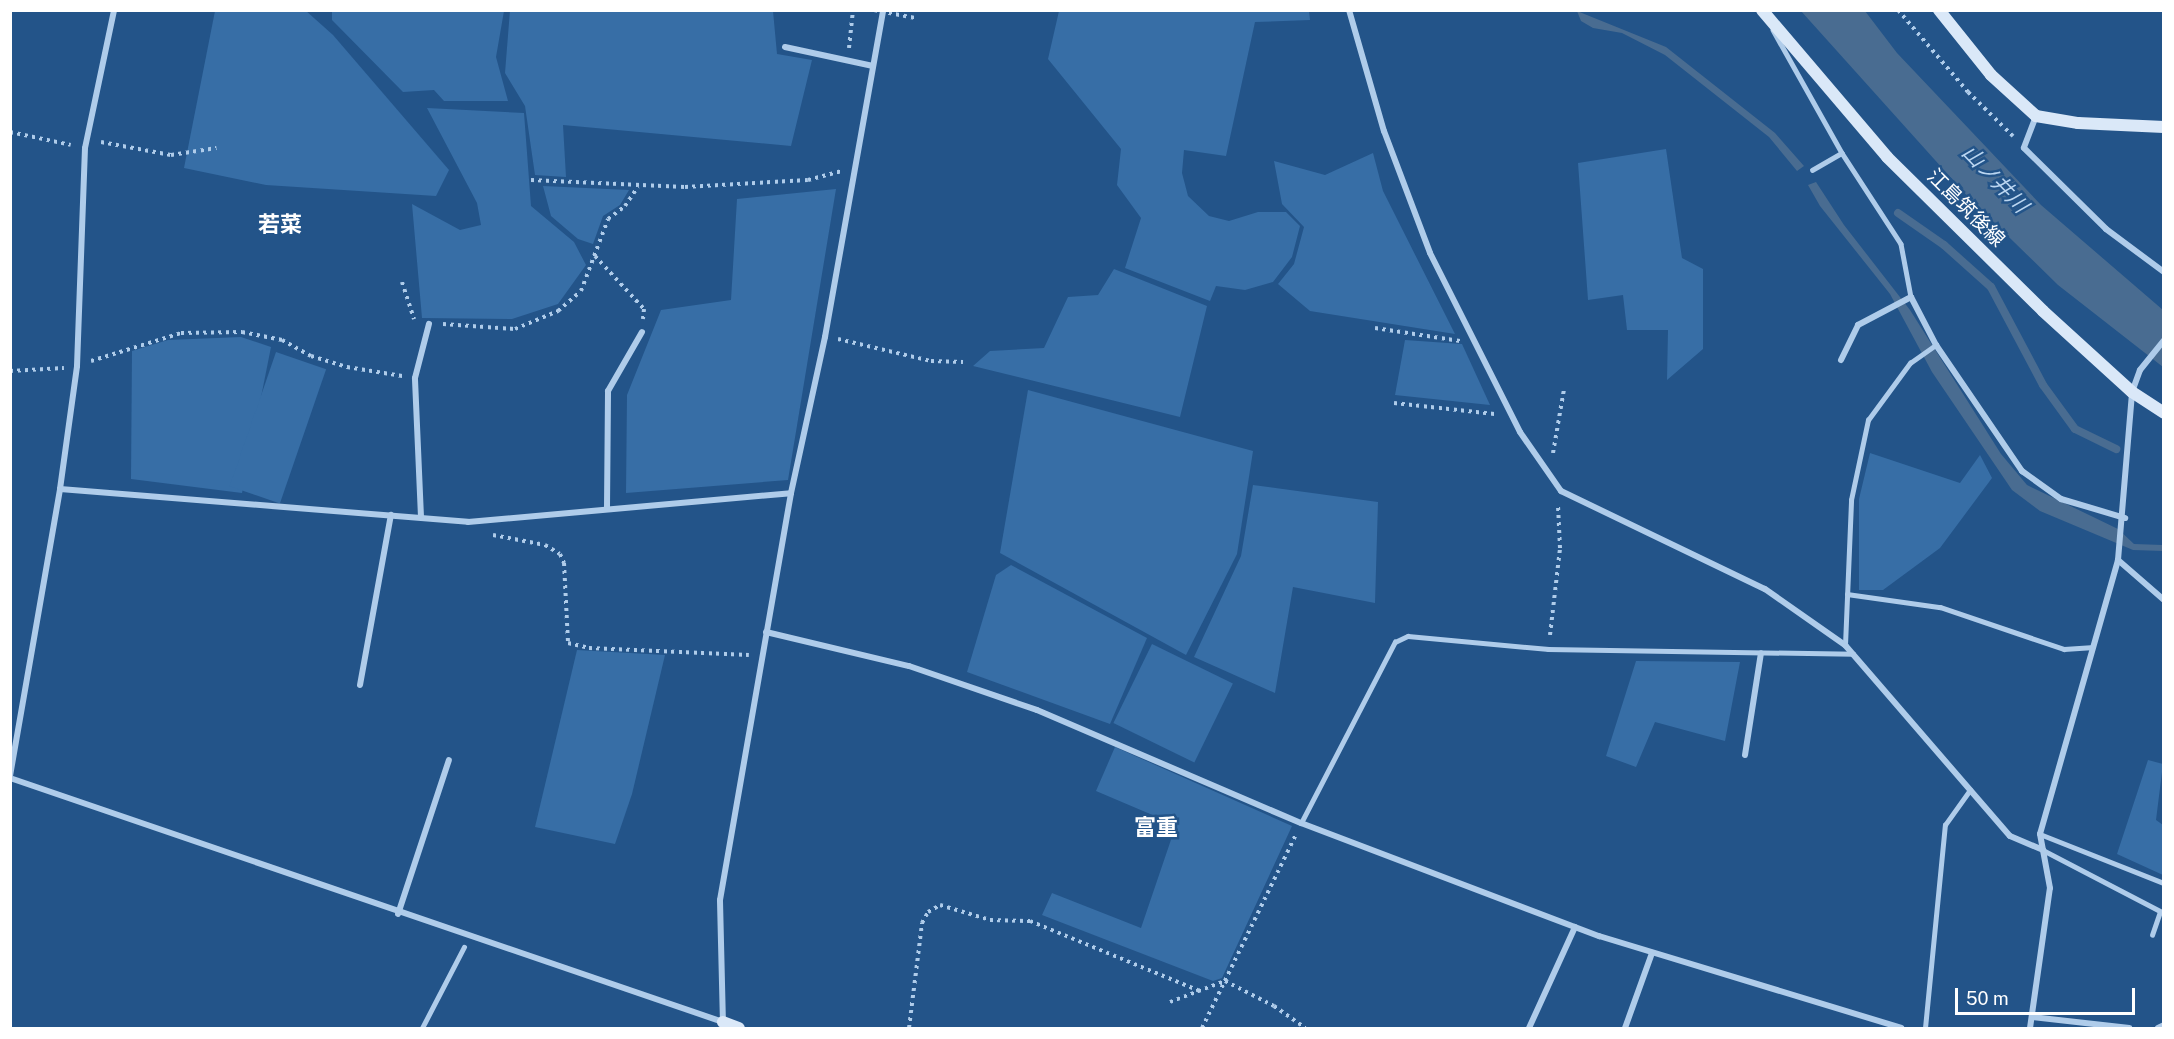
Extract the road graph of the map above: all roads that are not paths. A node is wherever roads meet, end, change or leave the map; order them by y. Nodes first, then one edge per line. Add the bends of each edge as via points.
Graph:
1 (114, 10) edge
2 (883, 10) edge
3 (1349, 10) edge
4 (1762, 10) edge
5 (1939, 10) edge
6 (785, 47) dead end
7 (873, 66) junction
8 (2036, 116) junction
9 (2163, 127) edge
10 (1842, 153) junction
11 (1812, 170) dead end
12 (2163, 272) edge
13 (1911, 297) junction
14 (429, 324) road end
15 (642, 332) road end
16 (2163, 340) edge
17 (1936, 345) junction
18 (1841, 360) dead end
19 (2132, 392) junction
20 (2163, 413) edge
21 (60, 489) junction
22 (791, 493) junction
23 (607, 508) junction
24 (391, 515) junction
25 (422, 517) junction
26 (2125, 518) junction
27 (2118, 560) junction
28 (1847, 594) junction
29 (2163, 600) edge
30 (766, 632) junction
31 (1845, 645) junction
32 (2090, 647) junction
33 (1761, 653) junction
34 (1854, 654) junction
35 (360, 685) dead end
36 (1745, 755) dead end
37 (448, 760) dead end
38 (10, 777) edge
39 (1970, 790) junction
40 (1301, 823) junction
41 (2040, 834) junction
42 (2043, 850) junction
43 (2163, 883) edge
44 (2162, 912) edge
45 (398, 914) junction
46 (1575, 927) junction
47 (2152, 935) dead end
48 (464, 947) dead end
49 (1652, 953) junction
50 (2032, 1017) junction
51 (724, 1025) edge
52 (2163, 1026) edge
53 (422, 1029) edge
54 (739, 1029) edge
55 (1528, 1029) edge
56 (1625, 1029) edge
57 (1900, 1029) edge
58 (1925, 1029) edge
59 (2030, 1029) edge
60 (2128, 1029) edge
61 (2158, 1029) edge

1 - 21 street via 87,139 77,366
2 - 7 street
3 - 31 street via 1384,131 1430,253 1512,416 1545,471 1561,491 1765,589
4 - 10 lane
4 - 19 main road, 江島筑後線 via 1887,157 2043,311
5 - 8 main road via 1991,75
6 - 7 street
7 - 22 street via 825,337
8 - 9 main road via 2078,123
8 - 12 street via 2024,148 2106,229
10 - 11 lane
10 - 13 lane via 1901,244
13 - 17 street
13 - 18 street via 1858,326
14 - 25 street via 415,378
15 - 23 street via 609,391
16 - 19 street via 2140,370
17 - 26 street via 2022,471 2061,499
17 - 28 lane via 1910,363 1868,420 1851,501
19 - 20 main road, 江島筑後線
19 - 26 street
21 - 24 street
21 - 38 street
22 - 23 street
22 - 30 street
23 - 25 street via 468,522
24 - 25 street
24 - 35 street
26 - 27 street
27 - 29 street
27 - 32 street
28 - 31 lane
28 - 32 lane via 1940,607 2064,649
30 - 40 street via 909,666 1037,710
30 - 51 street via 720,900
31 - 34 street
32 - 41 street via 2070,738
33 - 34 lane
33 - 36 street
33 - 40 lane via 1548,649 1408,636 1395,642
34 - 39 street
37 - 45 street
38 - 45 street
39 - 42 street via 2010,836
39 - 58 lane via 1945,825
40 - 46 street
41 - 42 street
41 - 43 lane
42 - 44 lane
42 - 50 street via 2050,888
44 - 47 lane
45 - 51 street
46 - 49 street
46 - 55 street
48 - 53 lane
49 - 56 street
49 - 57 street
50 - 59 street
50 - 60 street
51 - 54 main road
52 - 61 street

